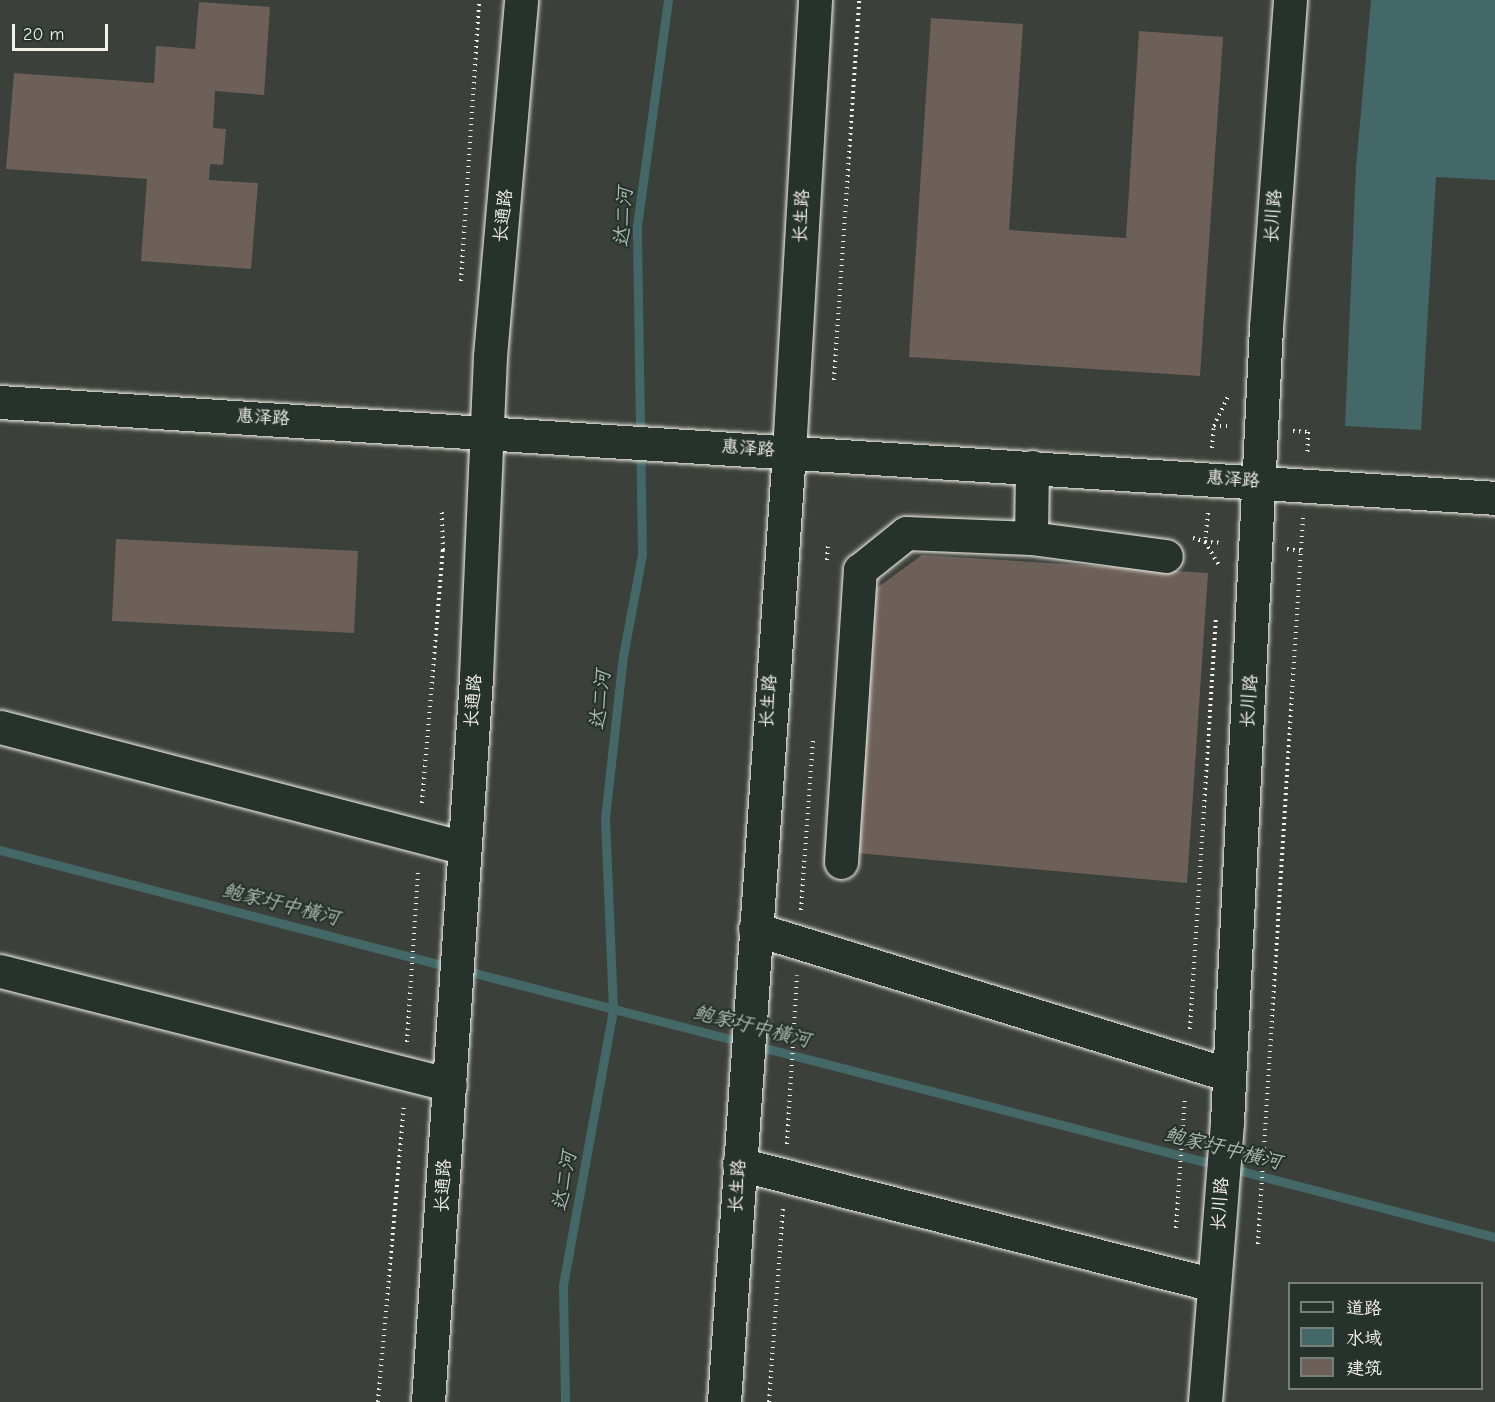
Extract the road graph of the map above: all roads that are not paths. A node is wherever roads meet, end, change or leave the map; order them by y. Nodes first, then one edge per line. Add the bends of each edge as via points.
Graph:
1 (521, 0) edge
2 (815, 0) edge
3 (1290, 0) edge
4 (0, 402) edge
5 (485, 433) junction
6 (789, 452) junction
7 (1032, 467) junction
8 (1258, 482) junction
9 (1495, 498) edge
10 (1030, 538) junction
11 (1175, 546) road end
12 (0, 727) edge
13 (464, 848) junction
14 (841, 862) dead end
15 (755, 929) junction
16 (0, 971) edge
17 (451, 1071) junction
18 (1229, 1075) junction
19 (739, 1164) junction
20 (1214, 1286) junction
21 (428, 1402) edge
22 (724, 1402) edge
23 (1205, 1402) edge

1 - 5 street, 长通路
2 - 6 street, 长生路
3 - 8 street, 长川路
4 - 5 street, 惠泽路
5 - 6 street, 惠泽路
5 - 13 street, 长通路 via 476,677
6 - 7 street, 惠泽路
6 - 15 street, 长生路
7 - 8 street, 惠泽路
7 - 10 street
8 - 9 street, 惠泽路
8 - 18 street, 长川路
10 - 11 street
10 - 14 street via 906,533 860,570
12 - 13 street
13 - 17 street, 长通路
15 - 18 street
15 - 19 street, 长生路
16 - 17 street
17 - 21 street, 长通路
18 - 20 street, 长川路
19 - 20 street
19 - 22 street, 长生路
20 - 23 street, 长川路

